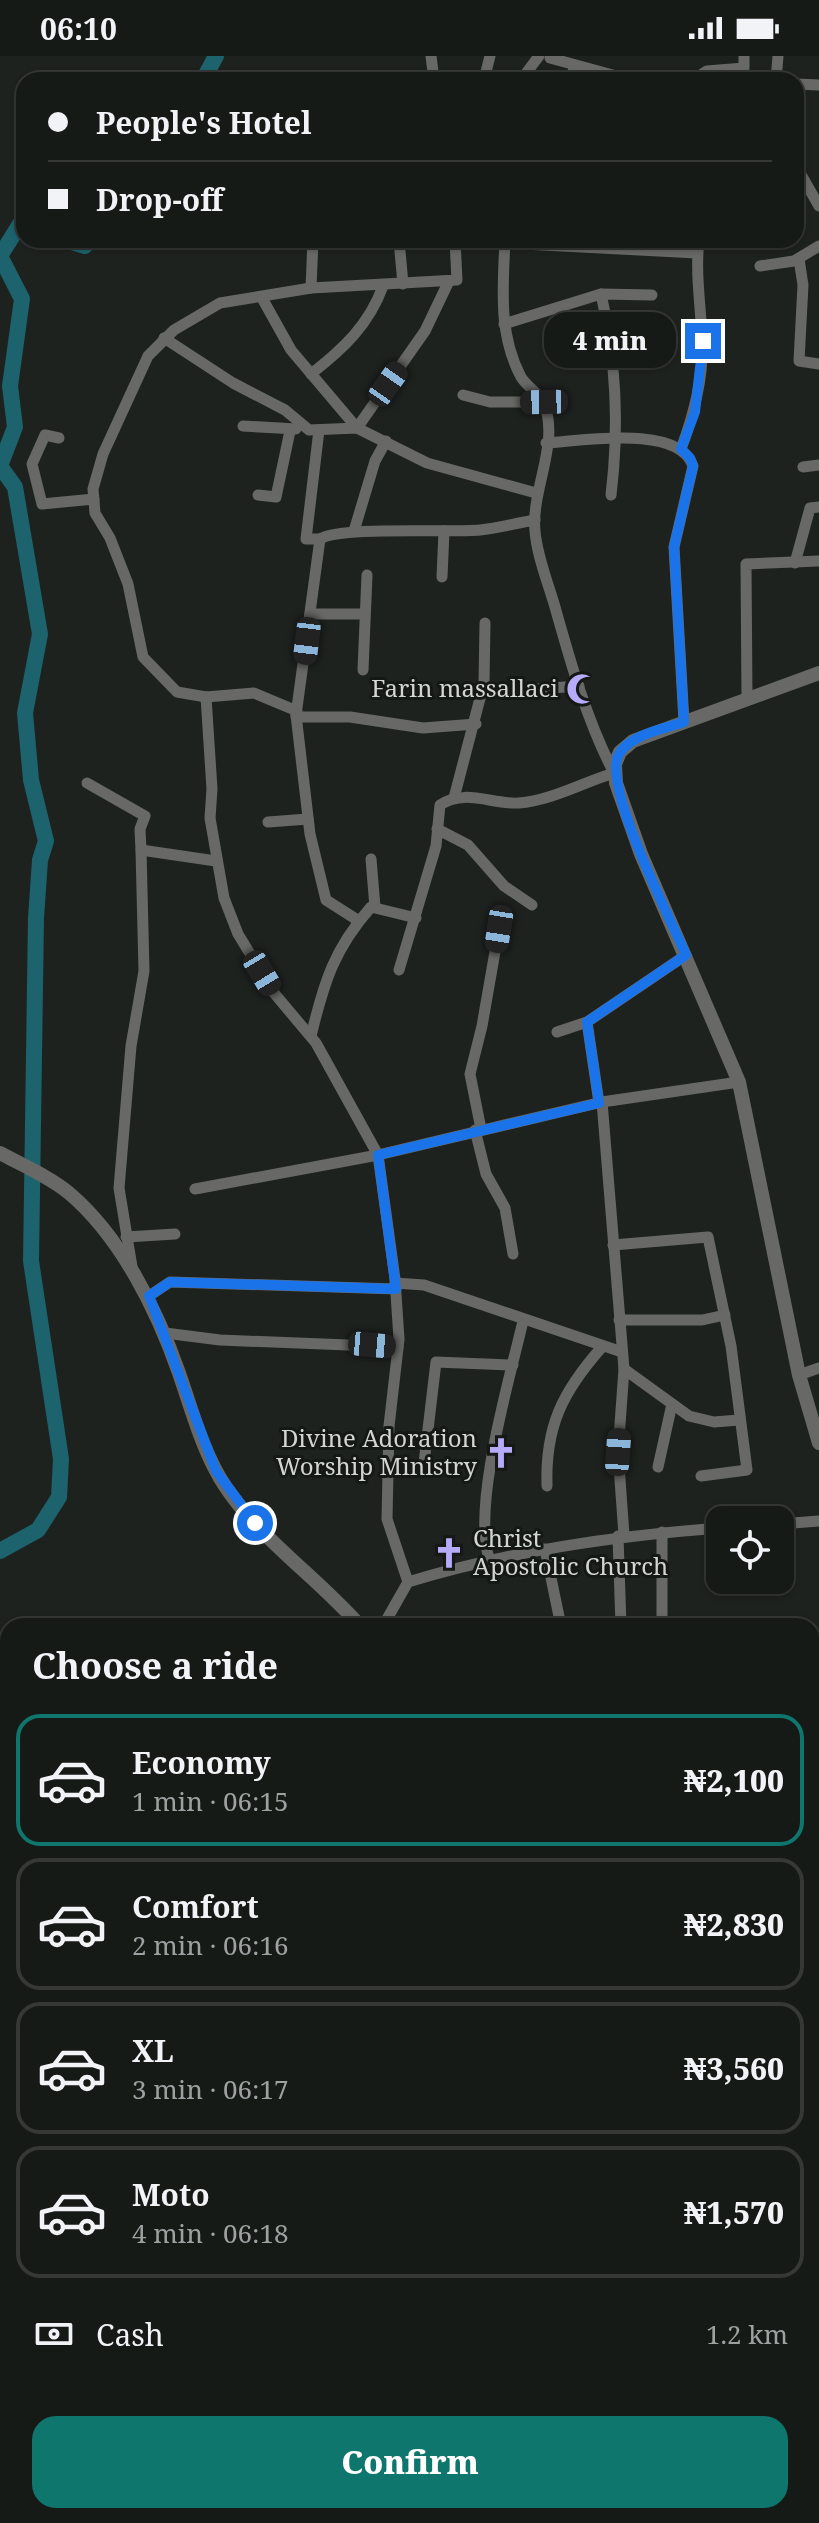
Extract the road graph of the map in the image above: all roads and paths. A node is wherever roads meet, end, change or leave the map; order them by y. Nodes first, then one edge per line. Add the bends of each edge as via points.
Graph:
1 (545, 56) edge
2 (744, 56) edge
3 (574, 66) junction
4 (529, 72) edge
5 (573, 72) edge
6 (598, 72) edge
7 (705, 72) edge
8 (804, 180) edge
9 (819, 206) edge
10 (819, 246) edge
11 (313, 248) edge
12 (400, 248) edge
13 (455, 248) edge
14 (505, 248) edge
15 (698, 248) edge
16 (799, 259) junction
17 (760, 266) dead end
18 (449, 281) junction
19 (403, 284) junction
20 (383, 286) junction
21 (311, 288) junction
22 (601, 294) junction
23 (652, 295) dead end
24 (262, 298) junction
25 (504, 324) junction
26 (164, 338) junction
27 (819, 364) edge
28 (311, 374) junction
29 (463, 395) dead end
30 (544, 402) junction
31 (243, 426) dead end
32 (304, 427) junction
33 (357, 428) junction
34 (319, 430) junction
35 (290, 431) junction
36 (59, 438) dead end
37 (618, 439) junction
38 (386, 441) junction
39 (546, 443) junction
40 (681, 449) junction
41 (819, 465) edge
42 (803, 467) dead end
43 (536, 493) junction
44 (258, 495) dead end
45 (611, 495) dead end
46 (94, 499) junction
47 (819, 507) edge
48 (535, 520) junction
49 (354, 531) junction
50 (444, 531) junction
51 (320, 539) junction
52 (819, 561) edge
53 (795, 563) junction
54 (367, 575) dead end
55 (442, 577) dead end
56 (310, 614) junction
57 (363, 614) junction
58 (485, 623) dead end
59 (363, 670) dead end
60 (819, 673) edge
61 (579, 686) junction
62 (482, 693) junction
63 (206, 697) junction
64 (747, 699) junction
65 (296, 714) junction
66 (684, 722) junction
67 (476, 724) junction
68 (614, 773) junction
69 (87, 783) dead end
70 (454, 798) junction
71 (308, 819) junction
72 (268, 822) dead end
73 (437, 829) junction
74 (141, 850) junction
75 (371, 859) dead end
76 (216, 861) junction
77 (532, 905) dead end
78 (375, 907) junction
79 (416, 918) junction
80 (359, 921) junction
81 (499, 929) dead end
82 (686, 955) junction
83 (399, 970) dead end
84 (587, 1022) junction
85 (557, 1032) dead end
86 (311, 1036) junction
87 (739, 1082) junction
88 (600, 1102) junction
89 (478, 1130) junction
90 (1, 1154) edge
91 (378, 1155) junction
92 (195, 1189) dead end
93 (175, 1234) dead end
94 (126, 1237) junction
95 (613, 1245) junction
96 (513, 1254) dead end
97 (133, 1272) junction
98 (396, 1286) junction
99 (149, 1296) junction
100 (725, 1315) junction
101 (619, 1320) junction
102 (523, 1321) junction
103 (165, 1333) junction
104 (398, 1347) junction
105 (602, 1347) junction
106 (622, 1352) junction
107 (513, 1365) junction
108 (819, 1368) edge
109 (624, 1369) junction
110 (799, 1375) junction
111 (672, 1404) junction
112 (739, 1420) junction
113 (819, 1443) edge
114 (424, 1463) dead end
115 (658, 1467) dead end
116 (701, 1476) dead end
117 (547, 1486) dead end
118 (819, 1521) edge
119 (794, 1523) edge
120 (706, 1529) edge
121 (662, 1532) junction
122 (621, 1535) junction
123 (545, 1549) junction
124 (489, 1558) junction
125 (408, 1582) junction
126 (352, 1618) edge
127 (388, 1618) edge
128 (559, 1618) edge
129 (621, 1618) edge
130 (662, 1618) edge

1 - 3 street
1 - 4 street
2 - 7 street via 744,68
3 - 5 street
3 - 6 street
8 - 9 street
10 - 16 street
11 - 21 street
12 - 19 street
13 - 18 street via 457,280
14 - 25 street
15 - 40 street via 703,341 695,412
16 - 17 street
16 - 27 street via 799,361
18 - 19 street
18 - 33 street via 425,331
19 - 20 street
20 - 21 street
20 - 28 street via 368,320
21 - 24 street
22 - 23 street
22 - 25 street
22 - 37 street
24 - 26 street via 220,303
24 - 28 street
25 - 30 street via 521,377
26 - 32 street via 285,410
26 - 46 street via 148,356 103,454
28 - 33 street
29 - 30 street via 490,402
30 - 39 street
31 - 35 street
32 - 34 street
32 - 35 street
33 - 34 street
33 - 38 street
34 - 51 street via 306,539
35 - 44 street via 276,497
36 - 46 street via 45,435 32,464 42,504
37 - 39 street
37 - 40 street via 649,439
37 - 45 street
38 - 43 street via 427,463
38 - 49 street
39 - 43 street
40 - 66 street via 693,466 674,547
41 - 42 street
43 - 48 street
46 - 63 street via 95,513 128,584 143,657 177,692
47 - 53 street via 810,508
48 - 50 street
48 - 61 street
49 - 50 street
49 - 51 street
50 - 55 street
51 - 56 street
52 - 53 street
53 - 64 street via 746,564
54 - 57 street
56 - 57 street
56 - 65 street
57 - 59 street
58 - 62 street
60 - 64 street
61 - 62 street
61 - 68 street
62 - 67 street
63 - 65 street via 254,693
63 - 76 street
64 - 66 street
65 - 67 street via 423,728
65 - 71 street
66 - 68 street via 633,741 620,752
67 - 70 street
68 - 70 street via 517,803
68 - 82 street via 641,854
69 - 74 street via 145,816
70 - 73 street via 440,805
71 - 72 street
71 - 80 street via 326,900
73 - 77 street via 468,845 504,886
73 - 79 street
74 - 76 street
74 - 94 street via 144,971 131,1046 119,1188
75 - 78 street
76 - 86 street via 238,934 274,993
78 - 79 street
78 - 80 street
79 - 83 street
80 - 86 street via 332,960
81 - 89 street via 470,1074
82 - 84 street
82 - 87 street
84 - 85 street
84 - 88 street
86 - 91 street
87 - 88 street
87 - 110 street
88 - 89 street
88 - 95 street
89 - 91 street
89 - 96 street via 486,1174 505,1208
90 - 97 street via 68,1192
91 - 92 street
91 - 98 street
93 - 94 street
94 - 97 street
95 - 100 street via 708,1237
95 - 101 street
97 - 99 street
98 - 99 street via 170,1282
98 - 102 street via 424,1285
98 - 104 street
99 - 103 street
100 - 101 street
100 - 112 street
101 - 106 street
102 - 105 street
102 - 107 street
103 - 104 street
103 - 126 street via 225,1486 255,1523
104 - 125 street via 387,1519
105 - 106 street
105 - 117 street via 578,1373 556,1416 549,1436
106 - 109 street
107 - 114 street via 436,1362
107 - 124 street via 487,1507
108 - 110 street
109 - 111 street
109 - 122 street via 618,1452
110 - 113 street
111 - 112 street via 700,1420
111 - 115 street
112 - 116 street via 747,1470
118 - 119 street
120 - 121 street
121 - 122 street
121 - 130 street
122 - 123 street
122 - 129 street
123 - 124 street
123 - 128 street
124 - 125 street
125 - 127 street

